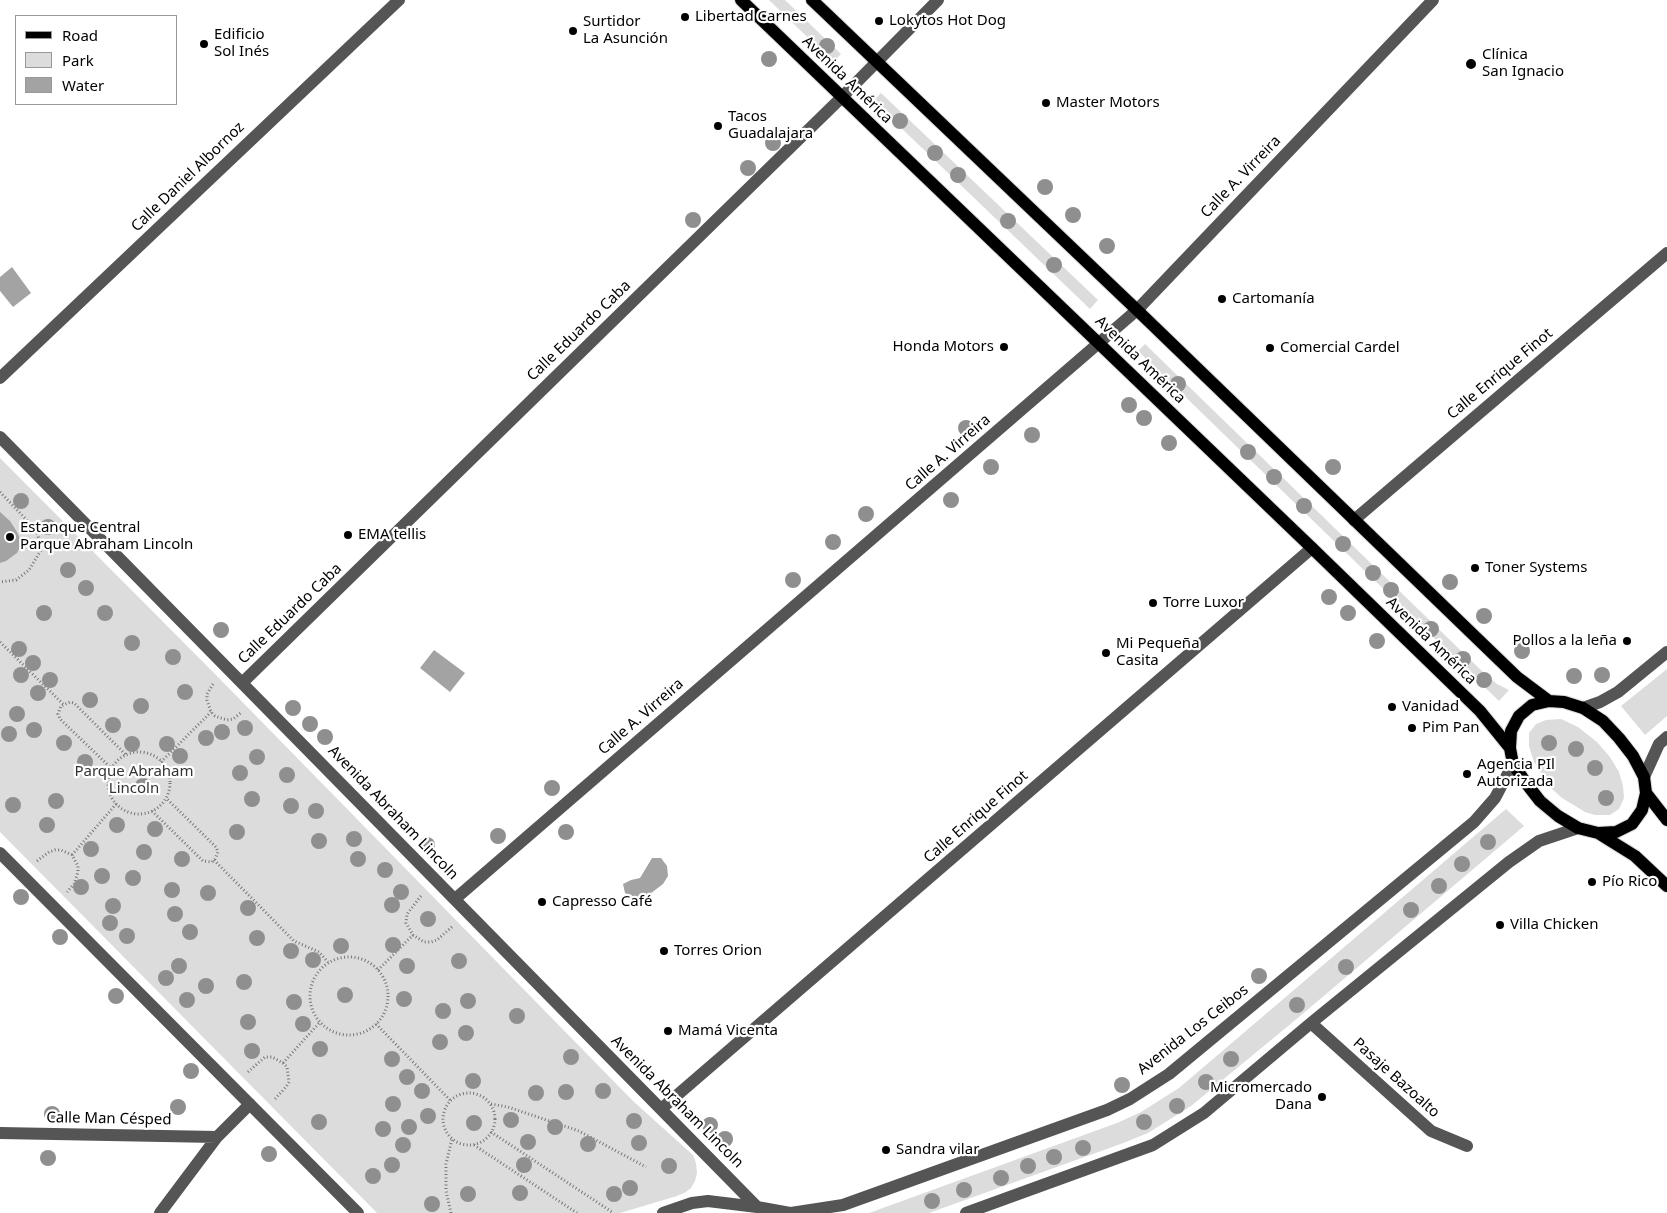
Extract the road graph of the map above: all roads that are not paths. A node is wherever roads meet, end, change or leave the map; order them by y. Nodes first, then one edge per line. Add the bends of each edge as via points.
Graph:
1 (399, 0) edge
2 (741, 0) edge
3 (812, 0) edge
4 (938, 0) edge
5 (1433, 0) edge
6 (876, 62) junction
7 (841, 98) junction
8 (1667, 253) edge
9 (1136, 310) junction
10 (1099, 344) junction
11 (0, 378) edge
12 (0, 437) edge
13 (1354, 520) junction
14 (1312, 548) junction
15 (1667, 652) edge
16 (242, 683) junction
17 (1549, 701) junction
18 (1583, 708) junction
19 (1667, 737) edge
20 (1510, 748) junction
21 (1513, 764) junction
22 (1644, 777) junction
23 (1646, 793) junction
24 (1667, 820) edge
25 (1578, 828) junction
26 (1598, 833) junction
27 (0, 853) edge
28 (1667, 886) edge
29 (454, 899) junction
30 (1311, 1023) junction
31 (250, 1104) junction
32 (661, 1110) junction
33 (0, 1133) edge
34 (217, 1137) junction
35 (1467, 1146) dead end
36 (760, 1210) edge
37 (160, 1213) edge
38 (358, 1213) edge
39 (662, 1213) edge
40 (791, 1213) edge
41 (966, 1213) edge

1 - 11 street, Calle Daniel Albornoz
2 - 7 main road, Avenida América
3 - 6 main road
4 - 6 street, Calle Eduardo Caba
5 - 9 street, Calle A. Virreira
6 - 7 street, Calle Eduardo Caba
6 - 9 main road
7 - 10 main road, Avenida América
7 - 16 street, Calle Eduardo Caba
8 - 13 street, Calle Enrique Finot
9 - 10 street, Calle A. Virreira
9 - 13 main road
10 - 14 main road, Avenida América
10 - 29 street, Calle A. Virreira
12 - 16 street, Avenida Abraham Lincoln
13 - 17 main road via 1517,677
14 - 20 main road, Avenida América via 1480,711
14 - 32 street, Calle Enrique Finot
15 - 18 street via 1618,692
16 - 29 street, Avenida Abraham Lincoln
17 - 18 main road
17 - 20 main road via 1532,705 1519,716 1511,731
18 - 22 main road via 1603,721 1619,738
19 - 22 street via 1655,751
20 - 21 main road
21 - 25 main road via 1540,801
21 - 40 street, Avenida Los Ceibos via 1495,798 1474,822 1168,1074 1130,1099 844,1205
22 - 23 main road
23 - 24 main road
23 - 26 main road via 1642,810 1632,824 1616,832
25 - 26 main road
25 - 30 street via 1539,841 1508,862
26 - 28 main road via 1635,856
27 - 31 street
29 - 32 street, Avenida Abraham Lincoln
30 - 35 street, Pasaje Bazoalto via 1431,1131
30 - 41 street via 1204,1113 1154,1145
31 - 34 street
31 - 38 street
32 - 36 street, Avenida Abraham Lincoln
33 - 34 street, Calle Man Césped
34 - 37 street
36 - 39 street, Avenida Los Ceibos via 708,1201
36 - 40 street, Avenida Los Ceibos

